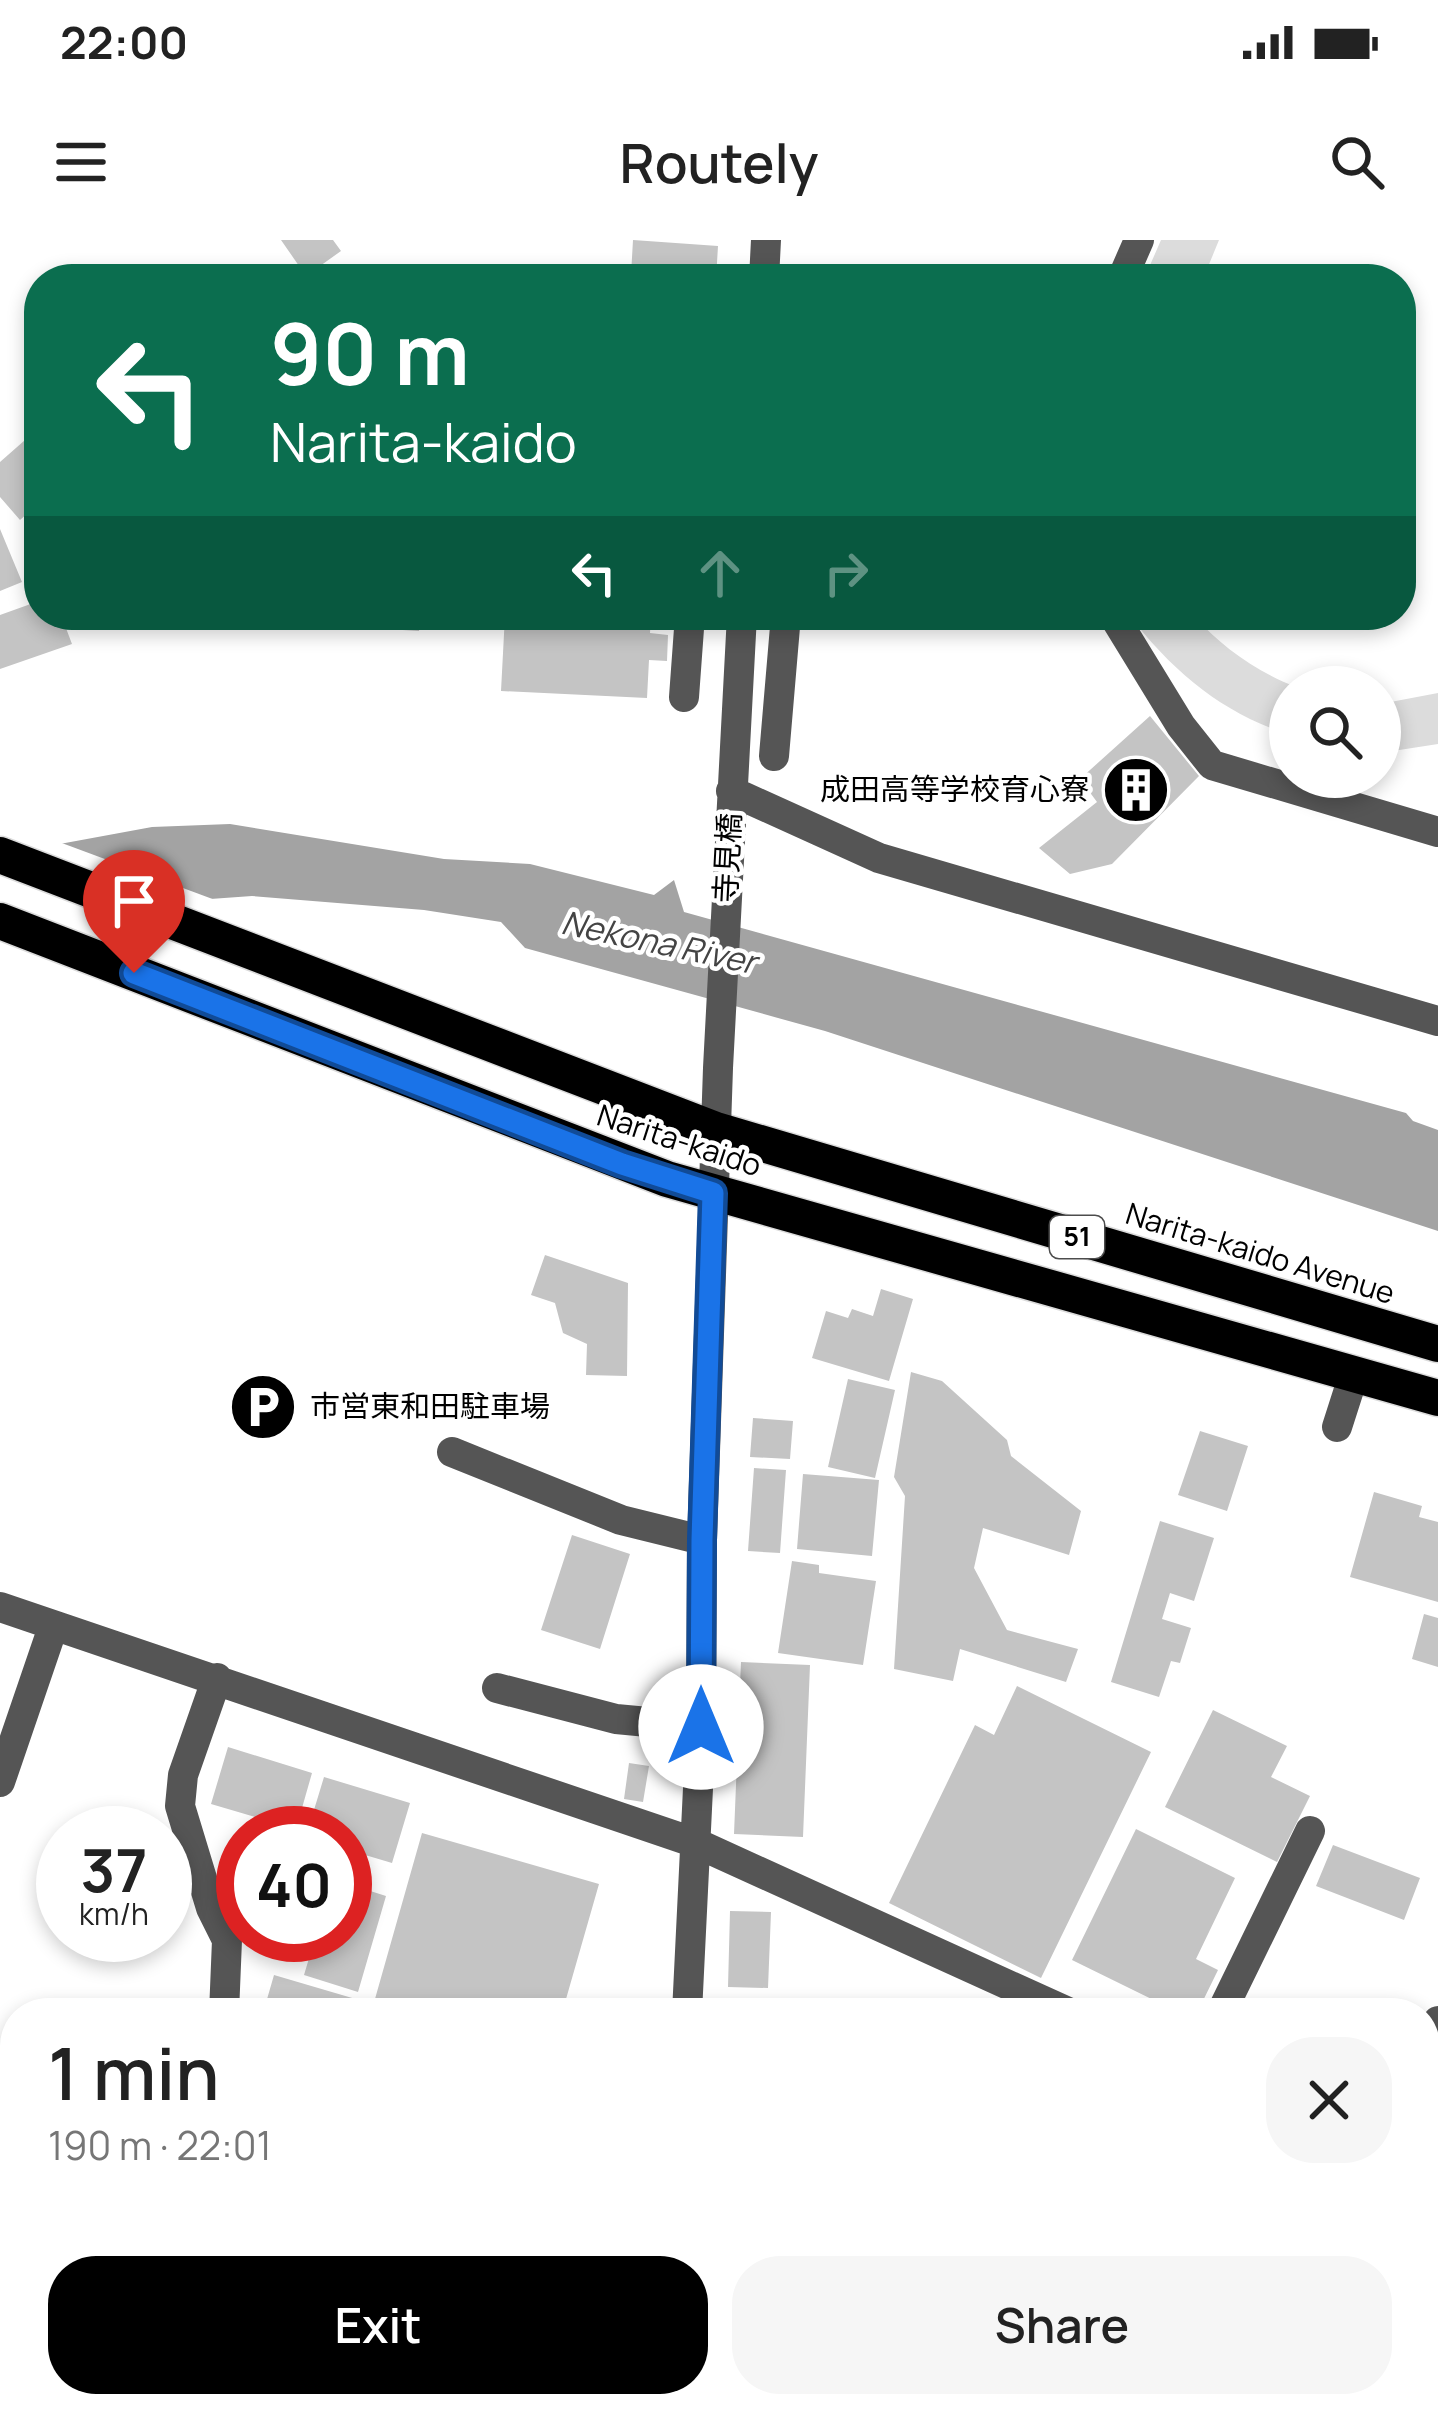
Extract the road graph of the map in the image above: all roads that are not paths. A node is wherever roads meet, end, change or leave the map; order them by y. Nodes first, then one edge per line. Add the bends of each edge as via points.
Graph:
1 (689, 630) edge
2 (741, 630) edge
3 (785, 630) edge
4 (1122, 630) edge
5 (685, 697) dead end
6 (774, 756) dead end
7 (731, 791) junction
8 (1438, 832) edge
9 (0, 855) edge
10 (0, 921) edge
11 (1438, 1021) edge
12 (716, 1130) junction
13 (713, 1193) junction
14 (1438, 1344) edge
15 (1354, 1374) junction
16 (1438, 1398) edge
17 (1337, 1427) dead end
18 (452, 1451) dead end
19 (702, 1540) junction
20 (0, 1607) edge
21 (53, 1627) junction
22 (217, 1678) junction
23 (497, 1688) dead end
24 (701, 1727) junction
25 (0, 1783) edge
26 (1310, 1831) dead end
27 (696, 1843) junction
28 (225, 1998) edge
29 (688, 1998) edge
30 (1037, 1998) edge
31 (1228, 1998) edge

1 - 5 street
2 - 7 street, 寺見橋
3 - 6 street
4 - 8 street via 1212,766
7 - 11 street via 879,858
7 - 12 street, 寺見橋
9 - 12 highway, Narita-kaido / 51
10 - 13 highway, Narita-kaido / 51
12 - 13 street, 寺見橋
12 - 14 highway, Narita-kaido Avenue / 51
13 - 15 highway, Narita-kaido / 51
13 - 19 street, 寺見橋
15 - 16 highway, 51
15 - 17 street
18 - 19 street via 621,1520
19 - 24 street, 寺見橋
20 - 21 street
21 - 22 street
21 - 25 street
22 - 27 street
22 - 28 street via 182,1775 180,1806 227,1940
23 - 24 street via 616,1719
24 - 27 street, 寺見橋
26 - 31 street
27 - 29 street, 寺見橋
27 - 30 street

